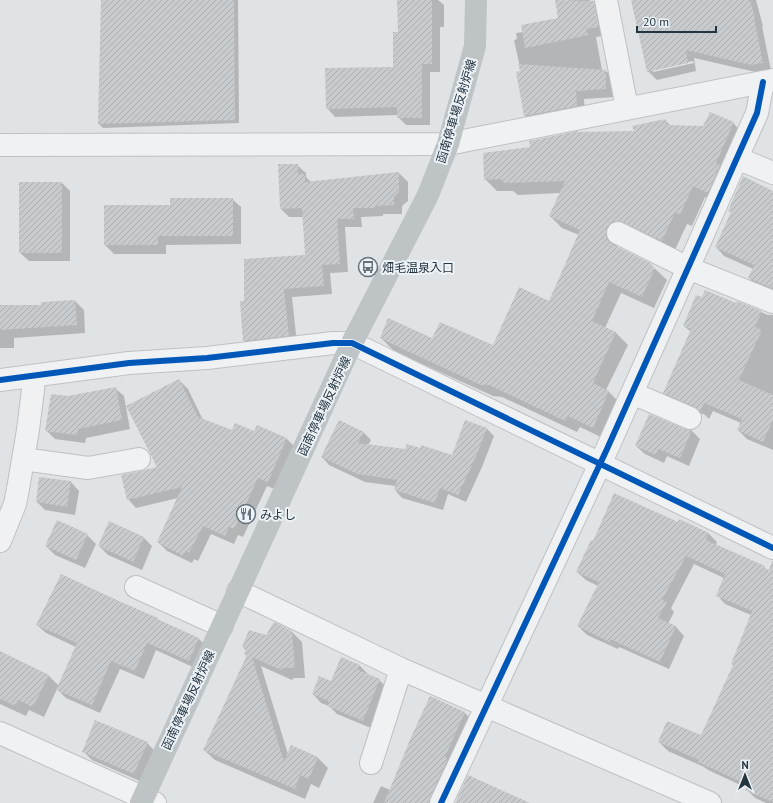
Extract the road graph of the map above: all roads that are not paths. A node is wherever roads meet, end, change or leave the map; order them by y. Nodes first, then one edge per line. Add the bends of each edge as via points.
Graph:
1 (476, 0) edge
2 (606, 0) edge
3 (768, 81) edge
4 (627, 108) junction
5 (448, 144) junction
6 (0, 145) edge
7 (737, 158) junction
8 (773, 173) edge
9 (618, 233) dead end
10 (688, 268) junction
11 (773, 302) edge
12 (352, 343) junction
13 (34, 376) junction
14 (0, 380) edge
15 (632, 393) junction
16 (690, 418) dead end
17 (23, 459) junction
18 (139, 459) dead end
19 (600, 463) junction
20 (0, 541) edge
21 (773, 548) edge
22 (136, 587) dead end
23 (238, 591) junction
24 (222, 626) junction
25 (401, 669) junction
26 (487, 706) junction
27 (0, 733) edge
28 (372, 763) dead end
29 (146, 801) edge
30 (441, 803) edge
31 (710, 803) edge

1 - 5 main road, 函南停車場反射炉線 via 475,46
2 - 4 street
3 - 4 street
3 - 7 street
4 - 5 street
5 - 6 street
5 - 12 main road, 函南停車場反射炉線 via 428,195
7 - 8 street
7 - 10 street
9 - 10 street
10 - 11 street
10 - 15 street
12 - 13 street via 129,363
12 - 19 street
12 - 23 main road, 函南停車場反射炉線
13 - 14 street
13 - 17 street
15 - 16 street
15 - 19 street
17 - 18 street via 88,468
17 - 20 street via 15,504
19 - 21 street
19 - 26 street
22 - 24 street
23 - 24 main road, 函南停車場反射炉線
23 - 25 street
24 - 29 main road, 函南停車場反射炉線
25 - 26 street
25 - 28 street
26 - 30 street
26 - 31 street
27 - 29 street

